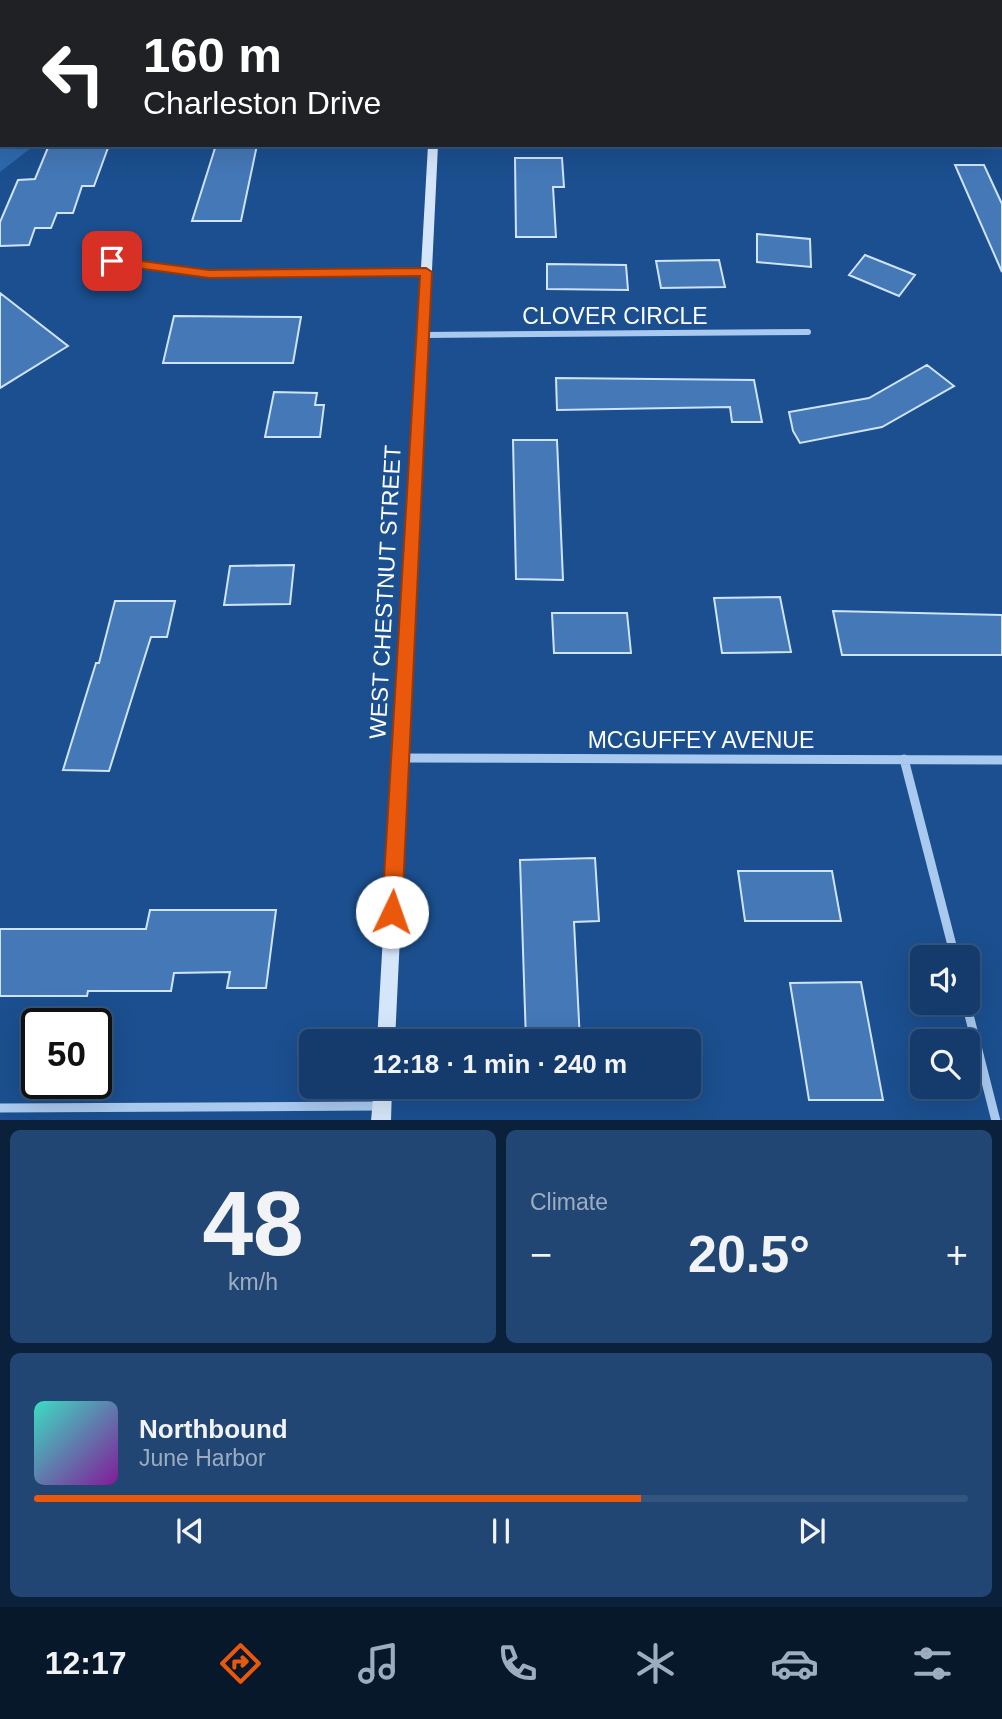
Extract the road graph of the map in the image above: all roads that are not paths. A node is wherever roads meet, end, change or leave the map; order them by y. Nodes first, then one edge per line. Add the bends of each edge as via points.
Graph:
1 (433, 147) edge
2 (112, 261) dead end
3 (426, 272) junction
4 (808, 332) dead end
5 (423, 335) junction
6 (400, 758) junction
7 (904, 760) junction
8 (1002, 760) edge
9 (952, 945) edge
10 (969, 1015) edge
11 (387, 1029) edge
12 (382, 1105) edge
13 (0, 1108) edge
14 (996, 1120) edge

1 - 3 main road, WEST CHESTNUT STREET
2 - 3 street via 209,274
3 - 5 main road, WEST CHESTNUT STREET
4 - 5 street, CLOVER CIRCLE
5 - 6 main road, WEST CHESTNUT STREET
6 - 7 street, MCGUFFEY AVENUE
6 - 11 main road, WEST CHESTNUT STREET
7 - 8 street, MCGUFFEY AVENUE
7 - 9 street
10 - 14 street
12 - 13 street

